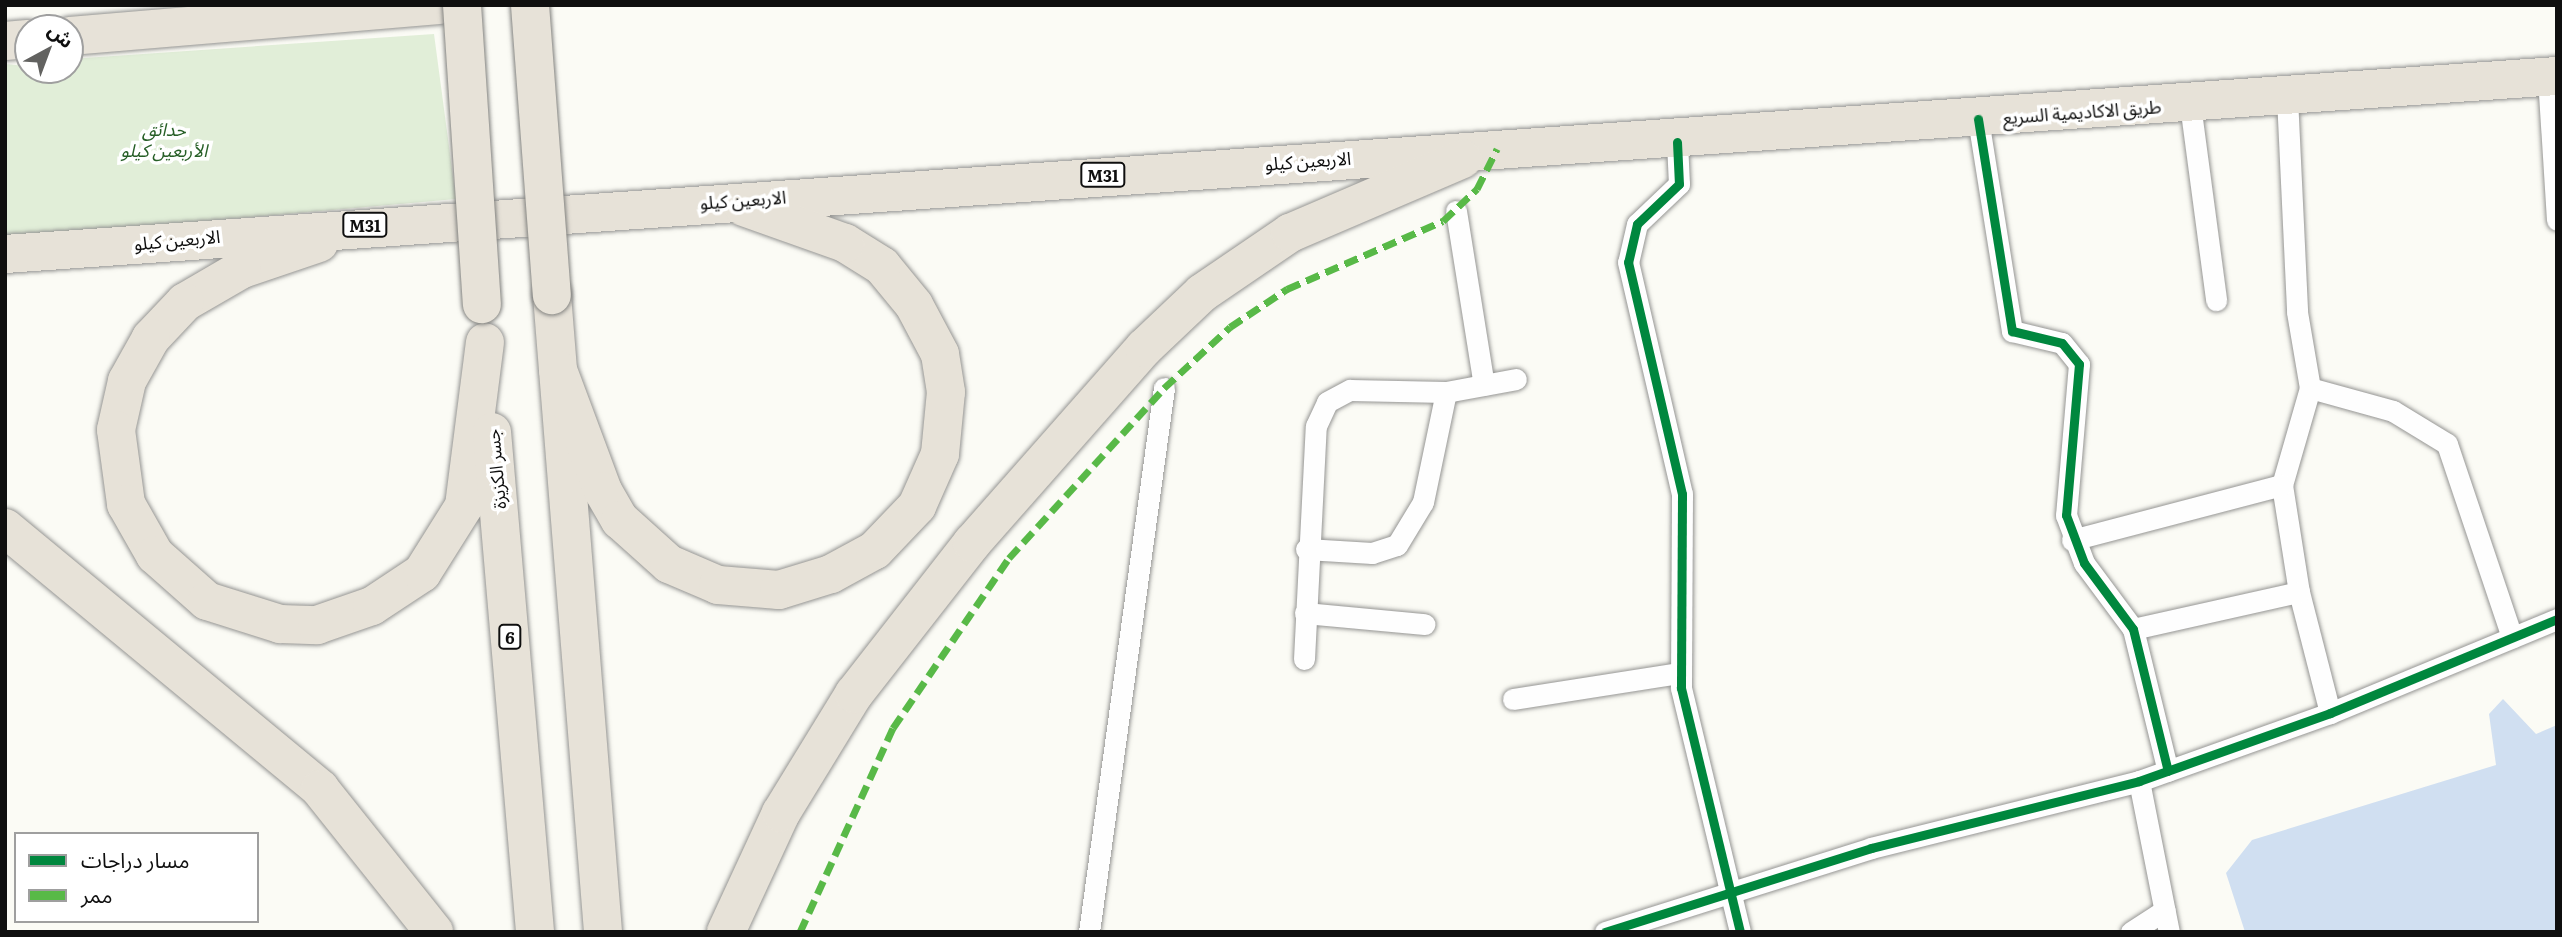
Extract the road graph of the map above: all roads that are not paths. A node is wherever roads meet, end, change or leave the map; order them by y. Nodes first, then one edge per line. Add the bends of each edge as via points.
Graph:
1 (230, 5) edge
2 (439, 5) edge
3 (462, 5) edge
4 (530, 5) edge
5 (347, 15) junction
6 (84, 35) edge
7 (2553, 76) edge
8 (2287, 97) junction
9 (2190, 104) junction
10 (1978, 119) junction
11 (1677, 142) junction
12 (1480, 150) junction
13 (725, 202) junction
14 (1456, 211) dead end
15 (2557, 220) edge
16 (378, 223) junction
17 (5, 254) edge
18 (2216, 300) dead end
19 (485, 342) junction
20 (558, 370) junction
21 (1516, 379) dead end
22 (1484, 385) junction
23 (1164, 388) dead end
24 (2310, 388) junction
25 (1446, 391) junction
26 (2283, 485) junction
27 (5, 528) edge
28 (2072, 540) junction
29 (1306, 549) junction
30 (2298, 592) junction
31 (1305, 613) junction
32 (2557, 619) edge
33 (1424, 624) dead end
34 (2133, 629) junction
35 (2512, 637) junction
36 (1304, 659) dead end
37 (1679, 673) junction
38 (1513, 699) dead end
39 (2330, 713) junction
40 (2168, 771) junction
41 (2139, 781) junction
42 (1730, 892) junction
43 (2165, 910) junction
44 (434, 932) edge
45 (535, 932) edge
46 (603, 932) edge
47 (726, 932) edge
48 (1089, 932) edge
49 (1605, 932) edge
50 (1740, 932) edge
51 (2131, 932) edge
52 (2169, 932) edge

1 - 5 highway
2 - 5 highway
3 - 19 highway, جسر الكزيزة / 6, bridge
4 - 20 highway, bridge
5 - 6 highway
7 - 8 highway, طريق الاكاديمية السريع
7 - 15 street
8 - 9 highway, طريق الاكاديمية السريع
8 - 24 street via 2297,312
9 - 10 highway, طريق الاكاديمية السريع
9 - 18 street
10 - 11 highway, طريق الاكاديمية السريع
10 - 28 street via 2012,331 2062,343 2079,364 2066,489
11 - 12 highway, طريق الاكاديمية السريع
11 - 37 street via 1679,184 1637,224 1628,262 1682,494
12 - 13 highway, الاربعين كيلو / M31
12 - 47 highway via 1290,233 1202,293 1144,348 954,564 854,694 781,813
13 - 16 highway, الاربعين كيلو / M31
13 - 20 highway via 845,243 882,266 928,329 940,354 945,425 930,480 897,531 855,563 779,590 718,585 693,576 643,544 620,520 590,460
14 - 22 street
16 - 17 highway, الاربعين كيلو / M31
16 - 19 highway via 211,284 151,338 127,381 116,430 125,504 155,555 207,601 280,624 344,618 397,592 449,537 464,506
19 - 45 highway, جسر الكزيزة / 6
20 - 46 highway
21 - 22 street
22 - 25 street
23 - 48 street
24 - 26 street
24 - 35 street via 2393,411 2447,444
25 - 29 street via 1423,502 1397,545 1372,553
25 - 29 street via 1350,390 1327,402 1316,426
26 - 28 street
26 - 30 street
27 - 44 highway via 320,789
28 - 34 street
29 - 31 street
30 - 34 street
30 - 39 street
31 - 33 street
31 - 36 street
32 - 35 street
34 - 40 street
35 - 39 street
37 - 38 street
37 - 42 street
39 - 40 street
40 - 41 street
41 - 42 street via 1871,848
41 - 43 street
42 - 49 street
42 - 50 street
43 - 51 street
43 - 52 street

